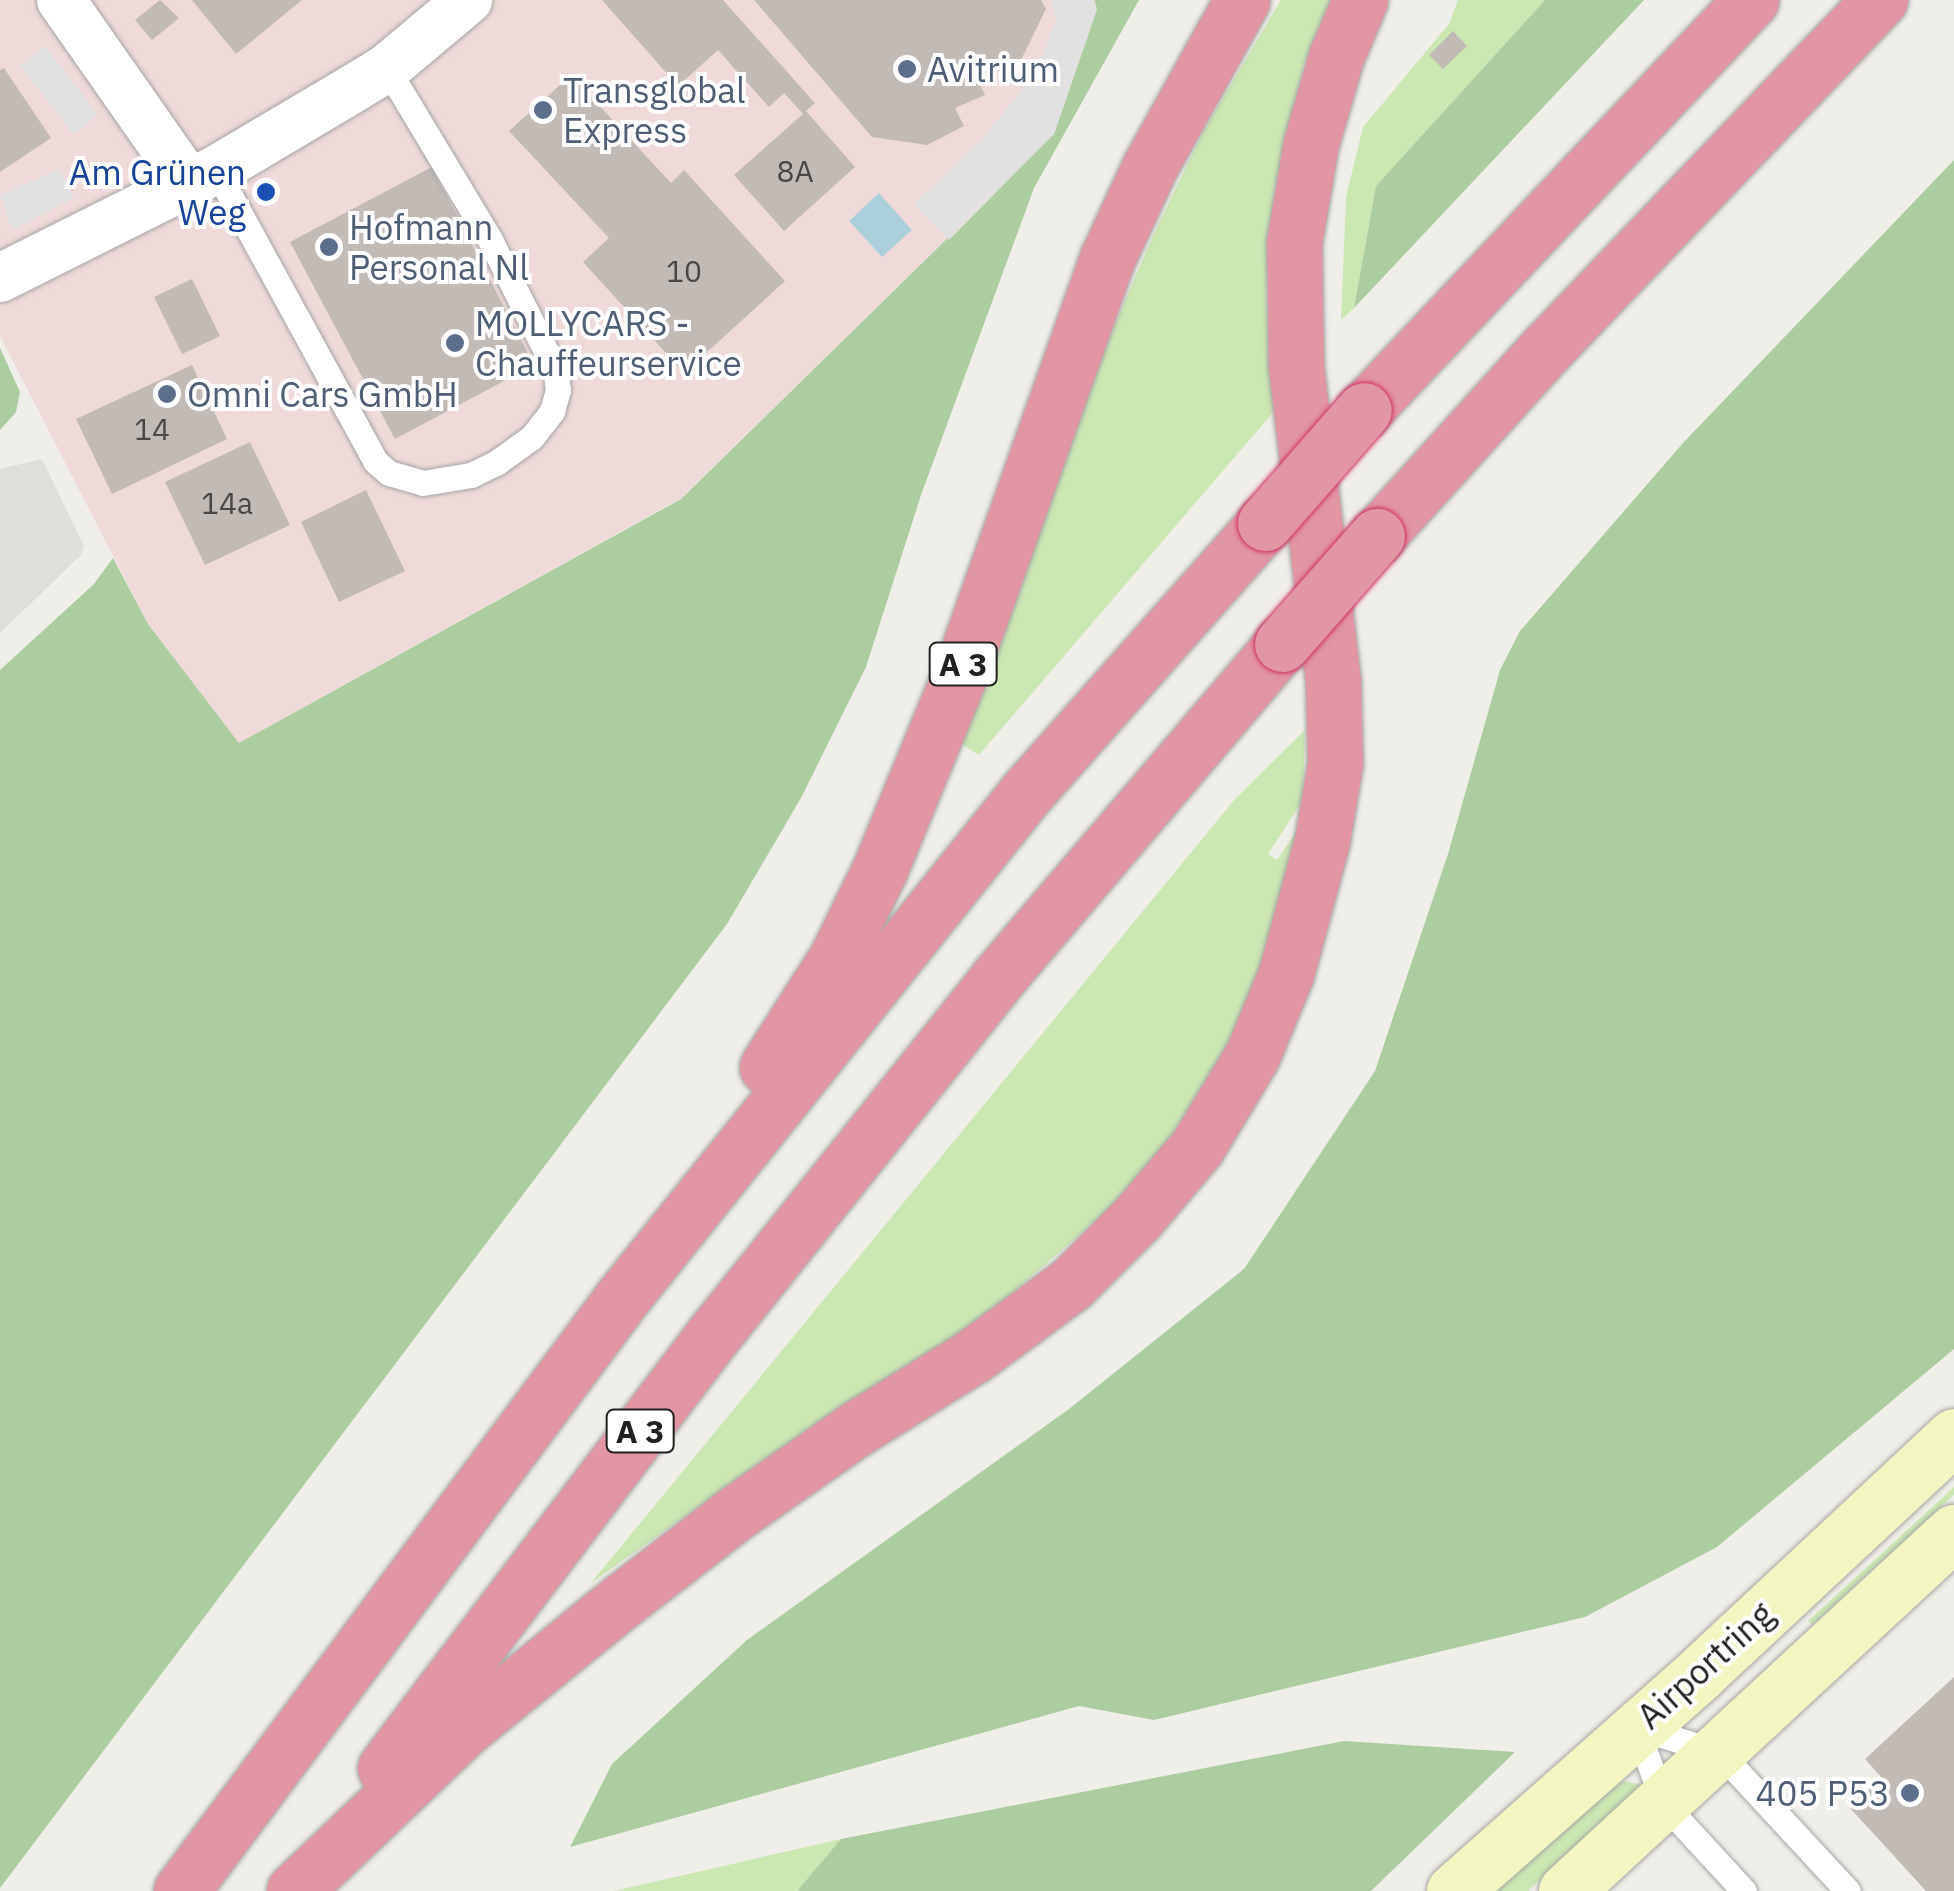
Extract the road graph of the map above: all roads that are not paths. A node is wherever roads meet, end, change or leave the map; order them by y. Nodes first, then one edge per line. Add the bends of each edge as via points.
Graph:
1 (61, 0) edge
2 (468, 0) edge
3 (1242, 0) edge
4 (1360, 0) edge
5 (1752, 0) edge
6 (1880, 0) edge
7 (387, 68) junction
8 (202, 176) junction
9 (0, 278) edge
10 (622, 1298) junction
11 (1954, 1436) edge
12 (1954, 1532) edge
13 (1636, 1727) junction
14 (1720, 1753) junction
15 (1664, 1804) junction
16 (181, 1891) edge
17 (294, 1891) edge
18 (1454, 1891) edge
19 (1566, 1891) edge
20 (1744, 1891) edge
21 (1848, 1891) edge

1 - 8 street
2 - 7 street
3 - 10 highway, A 3 via 1107,258 966,656 880,869 836,959
4 - 17 highway via 1311,144 1294,243 1296,368 1333,680 1335,764 1291,956 1252,1056 1197,1147 1071,1284 737,1512 623,1600 464,1729
5 - 10 highway, A 3, bridge via 1364,410 1027,792
6 - 17 highway, A 3, bridge via 1377,536 997,979 726,1318
7 - 8 street
7 - 8 lane via 489,238 555,369 552,411 532,437 496,463 424,483 388,474
8 - 9 street
10 - 16 highway, A 3
11 - 13 street, Airportring
12 - 14 street, Airportring
13 - 14 lane
13 - 15 lane
13 - 18 street, Airportring
14 - 15 street, Airportring
14 - 21 lane
15 - 19 street, Airportring
15 - 20 lane

